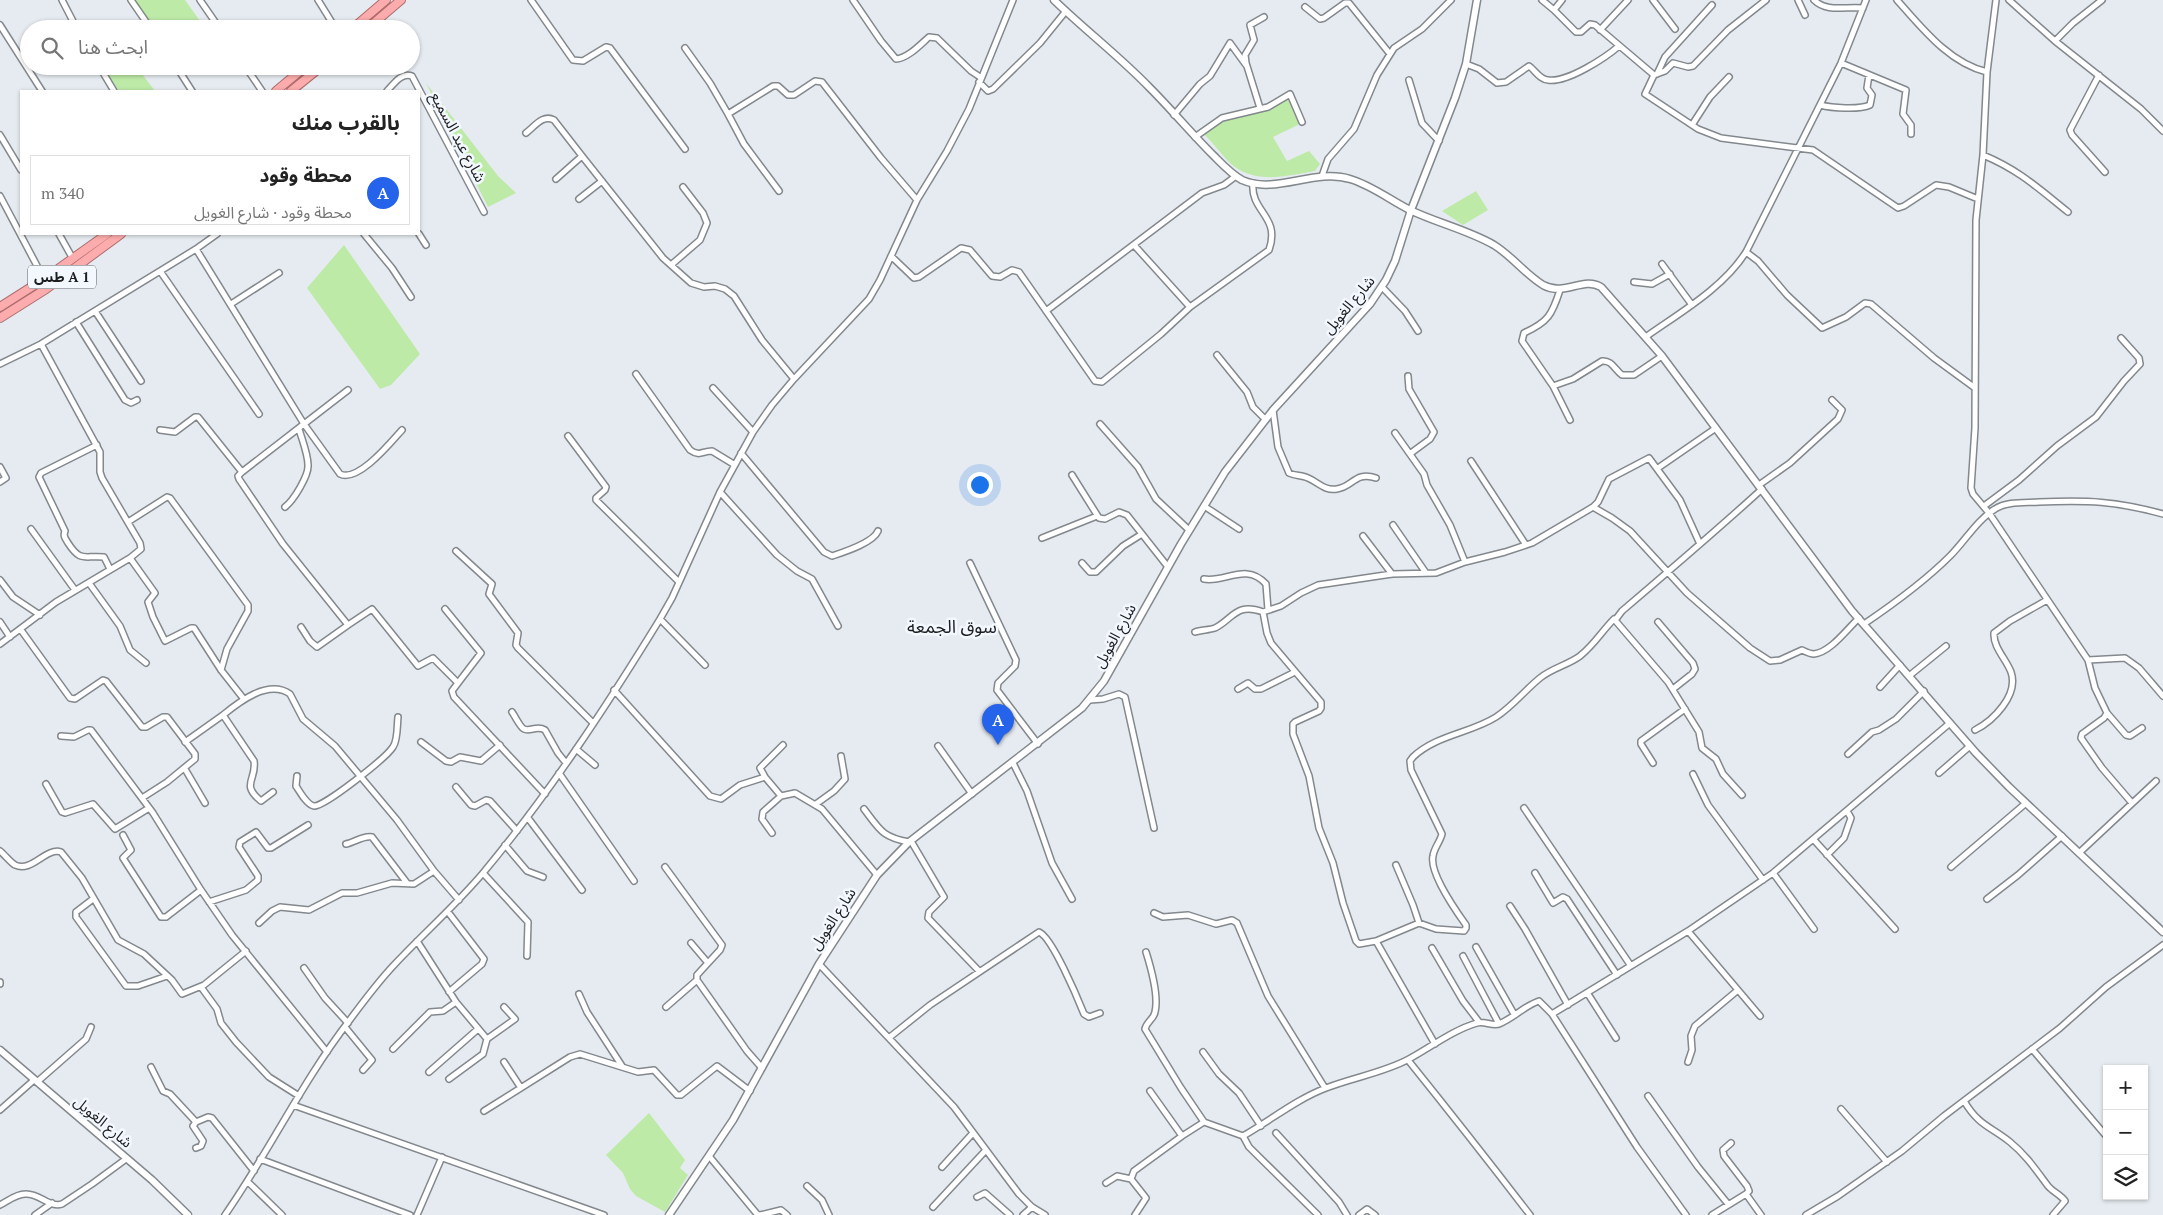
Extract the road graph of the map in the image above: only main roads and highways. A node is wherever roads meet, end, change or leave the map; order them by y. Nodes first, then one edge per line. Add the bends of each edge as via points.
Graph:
1 (386, 0) edge
2 (401, 0) edge
3 (363, 20) edge
4 (378, 20) edge
5 (295, 75) edge
6 (311, 75) edge
7 (277, 90) edge
8 (293, 90) edge
9 (106, 235) edge
10 (120, 235) edge
11 (0, 307) edge
12 (0, 318) edge

1 - 3 highway
2 - 4 highway
5 - 7 highway
6 - 8 highway
9 - 11 highway, طس A 1
10 - 12 highway, طس A 1

